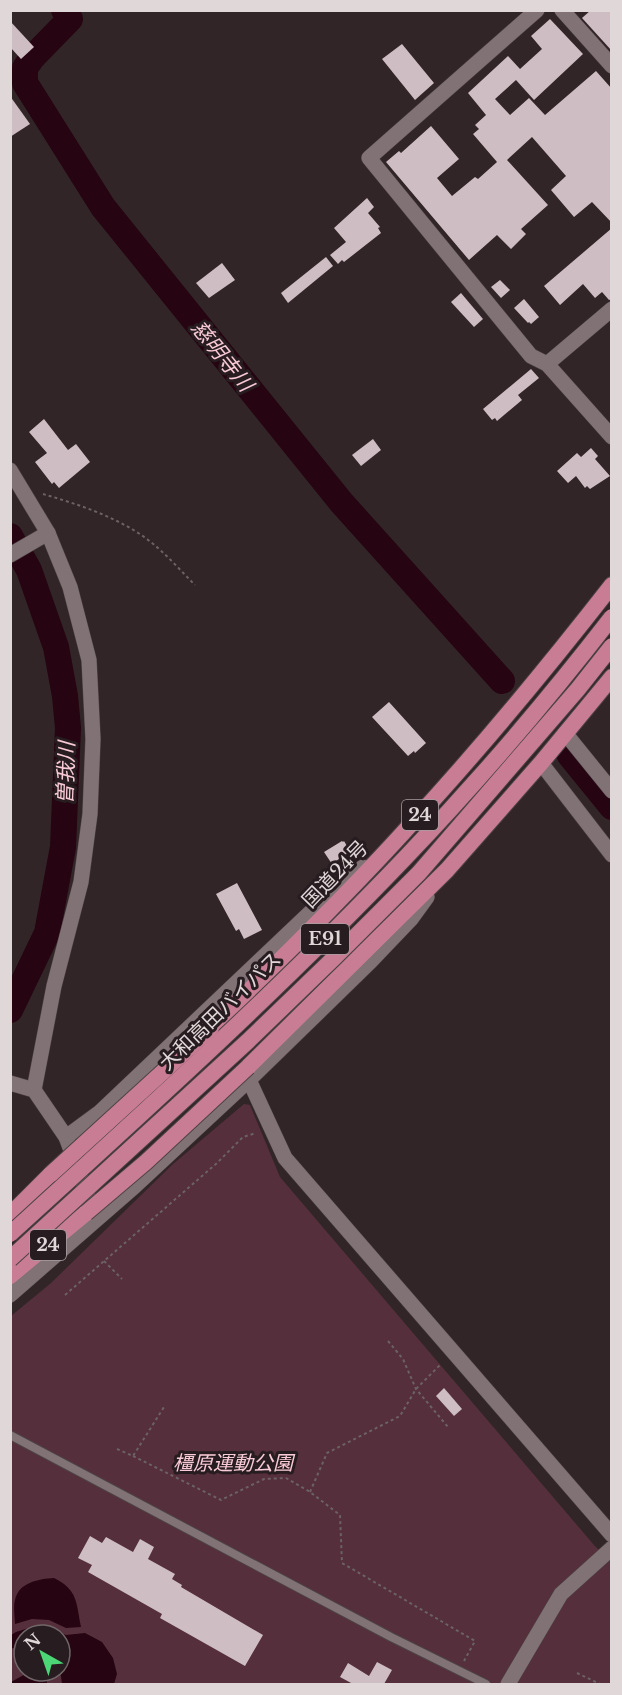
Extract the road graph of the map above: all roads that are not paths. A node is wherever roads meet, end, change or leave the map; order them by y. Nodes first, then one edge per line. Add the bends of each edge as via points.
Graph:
1 (537, 10) edge
2 (569, 13) edge
3 (612, 66) edge
4 (612, 309) edge
5 (548, 364) junction
6 (612, 437) edge
7 (10, 470) edge
8 (48, 533) junction
9 (10, 555) edge
10 (612, 585) edge
11 (612, 617) edge
12 (612, 646) edge
13 (612, 677) edge
14 (565, 733) junction
15 (541, 764) junction
16 (612, 791) edge
17 (412, 823) junction
18 (612, 855) edge
19 (248, 1073) junction
20 (10, 1083) edge
21 (31, 1089) junction
22 (66, 1137) junction
23 (10, 1215) edge
24 (96, 1220) junction
25 (10, 1234) edge
26 (10, 1259) edge
27 (10, 1276) edge
28 (10, 1295) edge
29 (10, 1435) edge
30 (612, 1535) edge
31 (612, 1548) edge
32 (486, 1684) edge
33 (508, 1684) edge

1 - 5 street via 369,158 531,356
2 - 3 street
4 - 5 street
5 - 6 street
7 - 8 street
8 - 9 street
8 - 21 street via 70,587 89,660 93,739 90,814 81,882
10 - 17 highway, 国道24号 / 24 via 497,728
11 - 25 highway, 大和高田バイパス / E91, bridge via 555,689 406,857 242,1021
12 - 26 highway, 大和高田バイパス / E91, bridge via 419,873 248,1041
13 - 14 highway, 24
14 - 15 highway, 24
14 - 16 street
15 - 18 street
15 - 19 highway, 24 via 447,870
17 - 22 street via 316,907 100,1112
17 - 23 highway, 国道24号 / 24, bridge via 211,1028
19 - 24 street via 144,1178
19 - 27 highway, 24, bridge
19 - 30 street via 285,1158
20 - 21 street
21 - 22 street
22 - 24 street
24 - 28 street
29 - 32 lane
31 - 33 street via 561,1594

